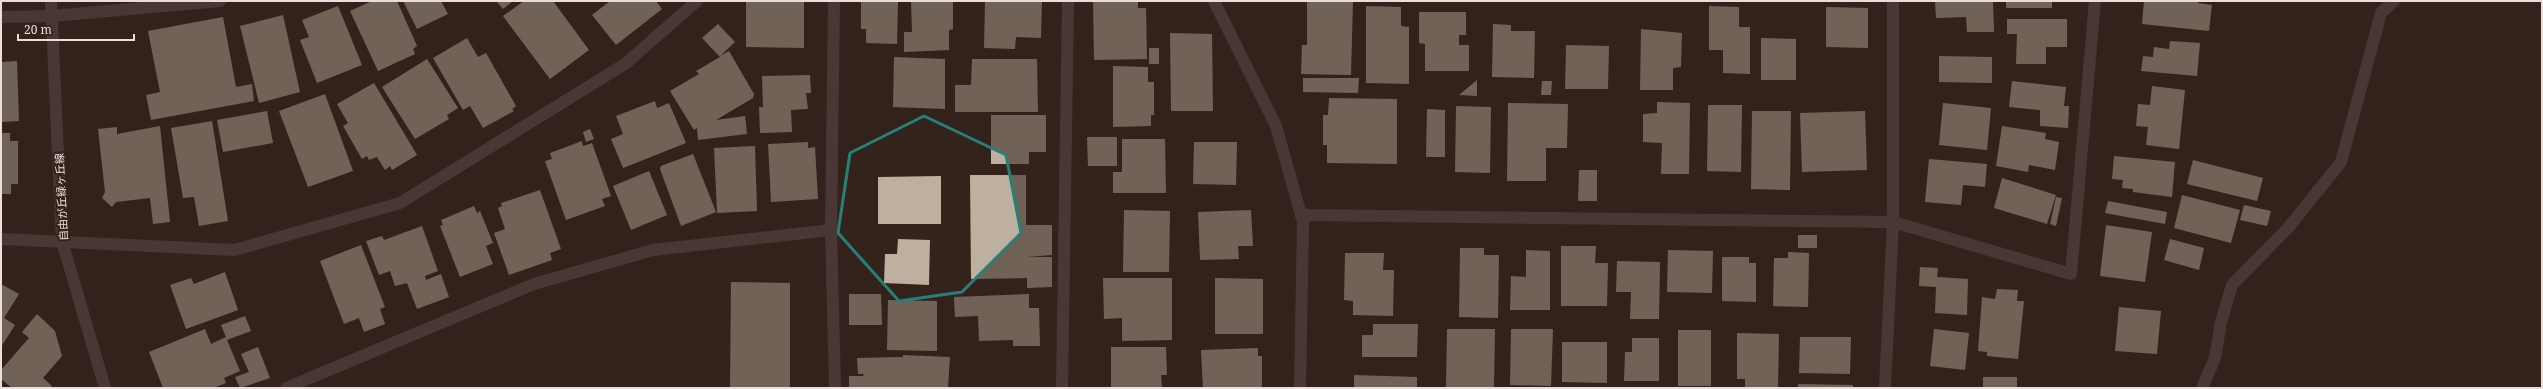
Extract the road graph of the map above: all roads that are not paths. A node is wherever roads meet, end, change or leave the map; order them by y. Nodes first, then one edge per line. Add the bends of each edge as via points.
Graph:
1 (51, 1) edge
2 (220, 1) edge
3 (697, 1) edge
4 (834, 1) edge
5 (1068, 1) edge
6 (1214, 1) edge
7 (1893, 1) edge
8 (2095, 1) edge
9 (2394, 1) edge
10 (52, 16) junction
11 (1, 17) edge
12 (1301, 215) junction
13 (1893, 222) junction
14 (831, 230) junction
15 (1, 239) edge
16 (62, 241) junction
17 (105, 388) edge
18 (286, 388) edge
19 (835, 388) edge
20 (1062, 388) edge
21 (1300, 388) edge
22 (1885, 388) edge
23 (2202, 388) edge

1 - 10 street, 自由が丘緑ヶ丘線
2 - 10 street
3 - 16 street via 626,64 400,203 234,250
4 - 14 street
5 - 20 street
6 - 12 street via 1276,126
7 - 13 street
8 - 13 street via 2071,274
9 - 23 street via 2381,13 2341,162 2288,228 2232,285 2221,322 2215,358
10 - 11 street
10 - 16 street, 自由が丘緑ヶ丘線
12 - 13 street
12 - 21 street via 1303,222
13 - 22 street
14 - 18 street via 652,250 534,284
14 - 19 street
15 - 16 street
16 - 17 street, 自由が丘緑ヶ丘線

